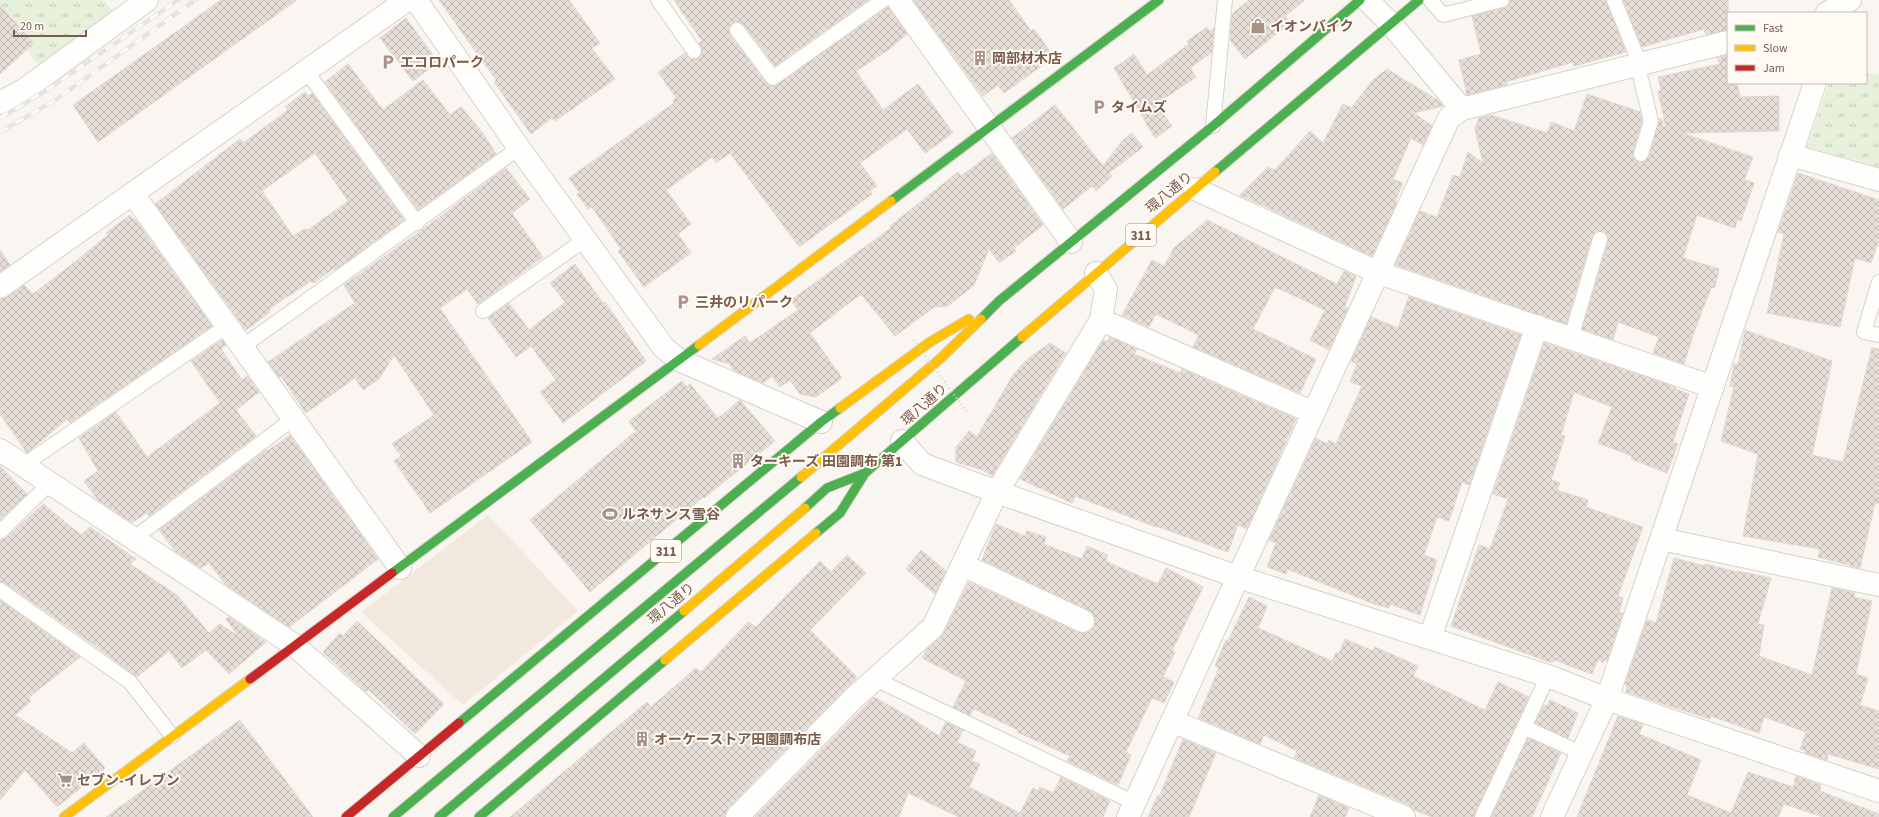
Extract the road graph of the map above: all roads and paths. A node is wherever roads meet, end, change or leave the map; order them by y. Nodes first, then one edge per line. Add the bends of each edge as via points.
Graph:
1 (147, 0) edge
2 (407, 0) edge
3 (416, 0) edge
4 (658, 0) edge
5 (883, 0) edge
6 (898, 0) edge
7 (1159, 0) edge
8 (1226, 0) edge
9 (1360, 0) edge
10 (1367, 0) edge
11 (1419, 0) edge
12 (1430, 0) edge
13 (1502, 0) edge
14 (1614, 0) edge
15 (1818, 0) edge
16 (1850, 0) edge
17 (1825, 12) edge
18 (1828, 12) edge
19 (1391, 24) junction
20 (738, 30) dead end
21 (1727, 42) edge
22 (694, 51) dead end
23 (1640, 64) junction
24 (307, 72) junction
25 (1815, 84) edge
26 (0, 104) edge
27 (1462, 110) junction
28 (1213, 126) junction
29 (989, 127) junction
30 (519, 148) junction
31 (1641, 154) dead end
32 (1790, 155) junction
33 (1879, 180) edge
34 (1196, 189) junction
35 (133, 194) junction
36 (418, 223) junction
37 (1600, 239) dead end
38 (586, 240) junction
39 (1071, 242) junction
40 (1096, 273) junction
41 (1379, 273) junction
42 (1879, 282) edge
43 (0, 287) edge
44 (999, 301) junction
45 (483, 311) dead end
46 (1101, 320) junction
47 (227, 326) junction
48 (1537, 326) junction
49 (1879, 335) edge
50 (1571, 338) junction
51 (913, 340) dead end
52 (242, 347) junction
53 (679, 360) junction
54 (1713, 387) junction
55 (967, 412) dead end
56 (1314, 413) junction
57 (293, 419) junction
58 (821, 422) junction
59 (902, 441) junction
60 (0, 450) edge
61 (22, 466) junction
62 (865, 473) junction
63 (49, 484) junction
64 (997, 492) junction
65 (0, 532) edge
66 (133, 539) junction
67 (1661, 539) junction
68 (962, 565) junction
69 (400, 568) junction
70 (1238, 577) junction
71 (1879, 585) edge
72 (3, 596) edge
73 (1083, 621) dead end
74 (1430, 638) junction
75 (294, 645) junction
76 (1548, 676) junction
77 (875, 679) junction
78 (1607, 699) junction
79 (1172, 721) junction
80 (1524, 727) junction
81 (172, 736) junction
82 (1581, 753) junction
83 (419, 756) junction
84 (1879, 791) edge
85 (1131, 810) edge
86 (483, 816) edge
87 (64, 817) edge
88 (346, 817) edge
89 (393, 817) edge
90 (439, 817) edge
91 (736, 817) edge
92 (1404, 817) edge
93 (1482, 817) edge
94 (1552, 817) edge

1 - 26 street via 24,90
2 - 24 street
3 - 30 street
4 - 22 lane
5 - 20 lane via 773,78
6 - 29 street
7 - 29 main road
8 - 28 lane
9 - 28 main road, 環八通り / 311
10 - 19 street
11 - 19 main road, 環八通り / 311
12 - 13 lane via 1444,15
14 - 23 lane
15 - 17 street
16 - 18 street
19 - 27 street
19 - 34 main road, 環八通り / 311
21 - 23 street
23 - 27 street
23 - 31 lane via 1640,76 1651,121
24 - 35 street
24 - 36 lane
25 - 32 street
27 - 41 street via 1449,118
28 - 39 main road, 環八通り / 311
29 - 39 street
29 - 53 main road
30 - 36 lane
30 - 38 street
32 - 33 street
32 - 54 street
34 - 40 main road, 環八通り / 311
34 - 41 street
35 - 43 street
35 - 47 street
36 - 52 lane
37 - 50 lane
38 - 45 lane
38 - 53 street via 664,348
39 - 44 main road, 環八通り / 311
40 - 46 street via 1106,289
40 - 59 main road, 環八通り / 311
41 - 48 street
41 - 56 street
42 - 49 lane via 1864,332
44 - 58 main road, 311 via 930,342
44 - 89 main road, 環八通り / 311 via 941,358
46 - 56 street
46 - 64 street
47 - 52 street
47 - 61 lane
48 - 50 street
48 - 74 street
50 - 54 street
51 - 55 path, bridge
52 - 57 street
53 - 58 street
53 - 69 main road
54 - 67 street
56 - 70 street
57 - 66 lane
57 - 69 street
58 - 83 main road, 311
59 - 62 main road, 環八通り / 311
59 - 64 street via 922,464
60 - 61 street
61 - 63 street
62 - 86 main road via 840,513
62 - 90 main road, 環八通り / 311 via 827,488
63 - 65 lane
63 - 66 street
64 - 68 street
64 - 70 street
66 - 75 street
67 - 71 street
67 - 78 street
68 - 73 street
68 - 77 street via 933,627
69 - 75 main road
70 - 74 street
70 - 79 street
72 - 81 lane via 130,682
74 - 76 street
75 - 81 main road
75 - 83 street
76 - 78 street
76 - 80 lane
77 - 85 lane
77 - 91 street via 854,697
78 - 82 street
78 - 84 street
79 - 85 street
79 - 92 street
80 - 82 lane
80 - 93 lane
81 - 87 main road
82 - 94 street
83 - 88 main road, 311

